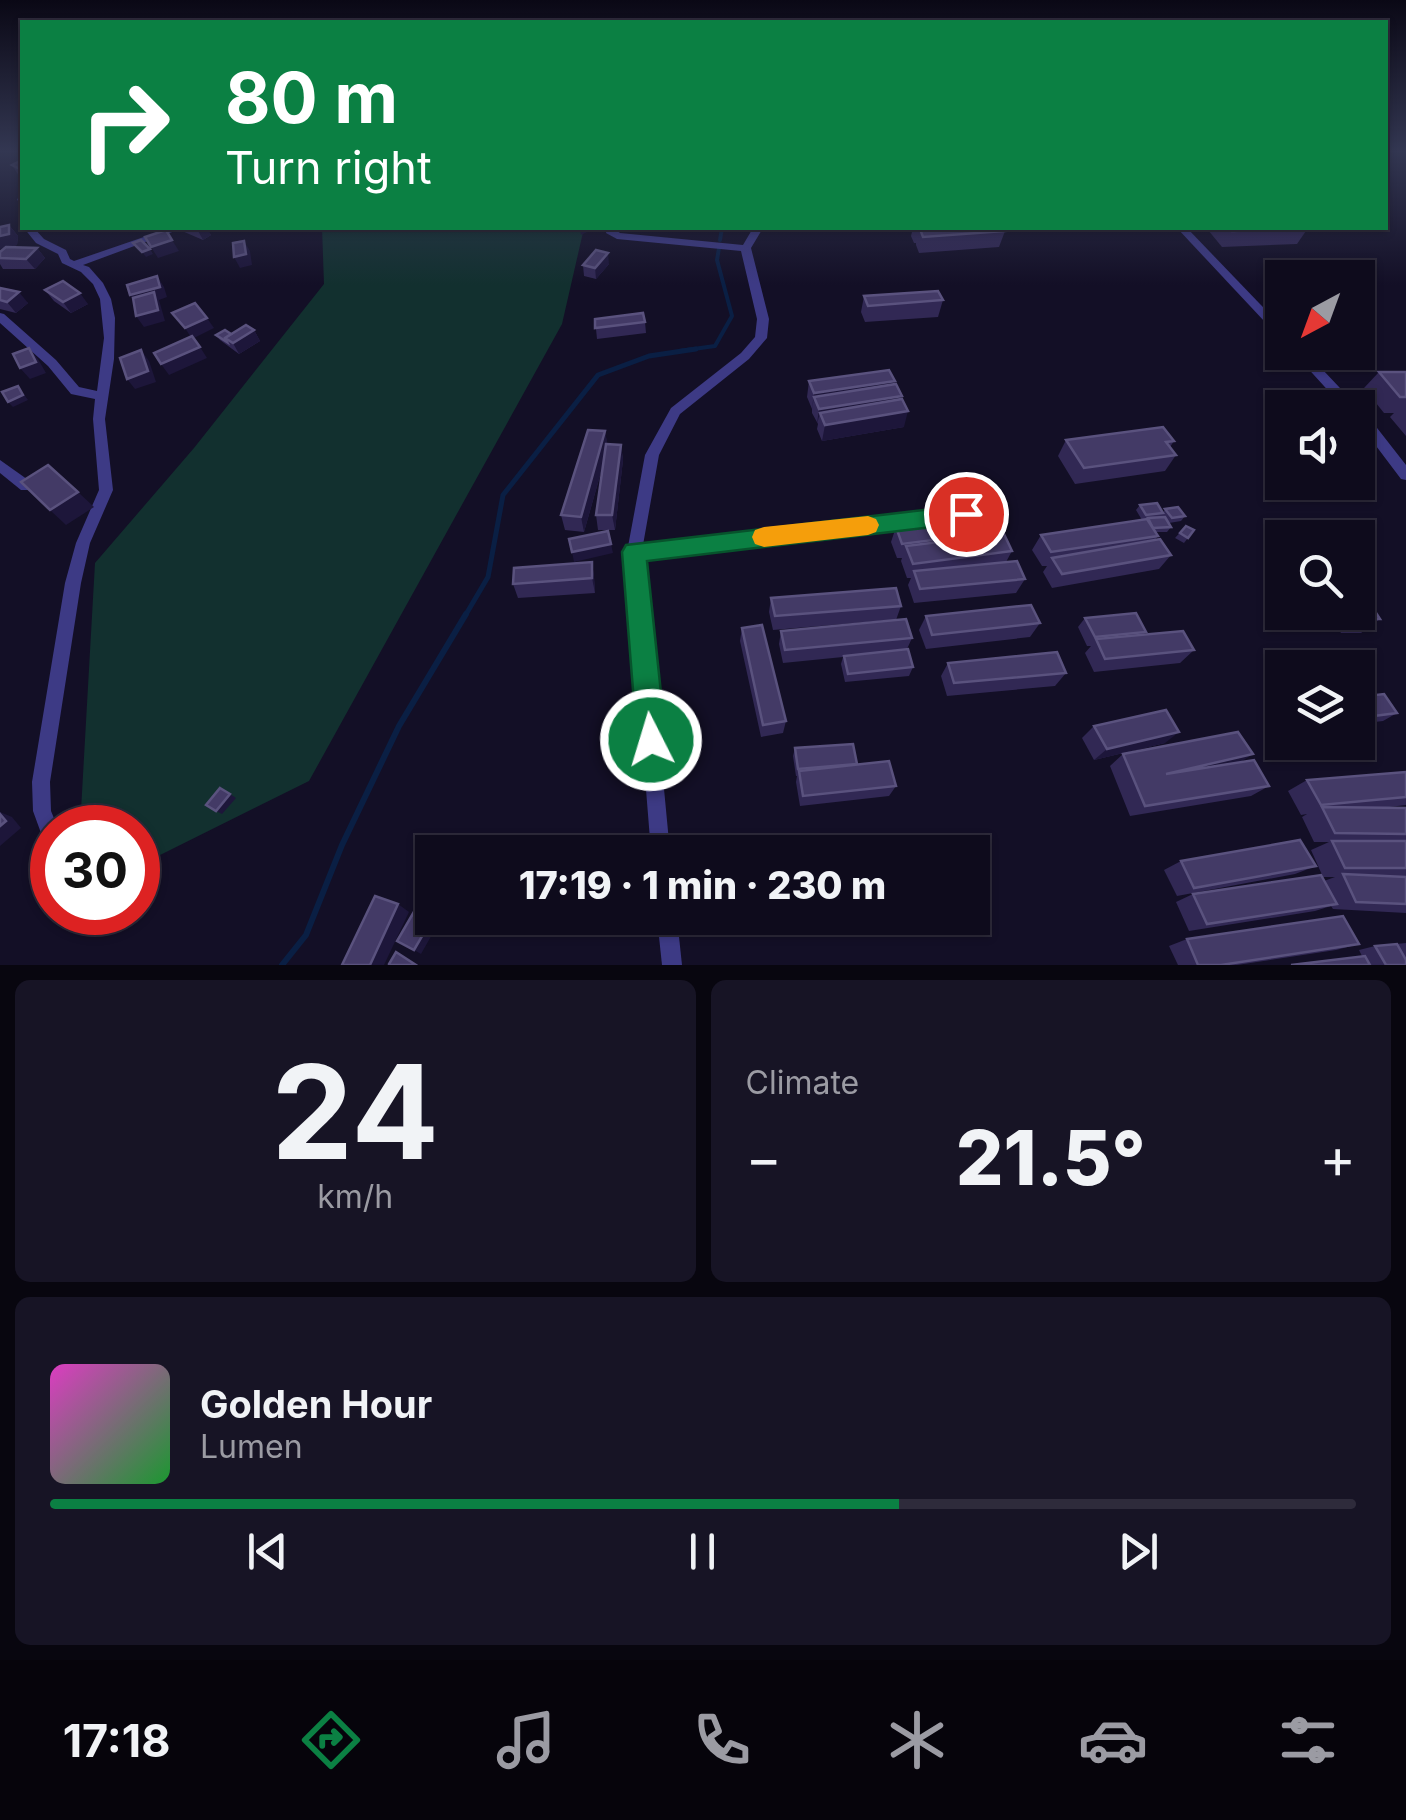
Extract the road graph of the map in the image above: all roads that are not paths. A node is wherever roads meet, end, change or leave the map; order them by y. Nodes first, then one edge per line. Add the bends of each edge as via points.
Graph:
1 (31, 230) edge
2 (172, 230) edge
3 (611, 230) edge
4 (757, 230) edge
5 (1184, 230) edge
6 (746, 248) junction
7 (74, 264) junction
8 (1265, 315) edge
9 (0, 317) edge
10 (1316, 370) edge
11 (1335, 390) edge
12 (102, 396) junction
13 (1375, 435) edge
14 (0, 465) edge
15 (1406, 475) edge
16 (26, 486) edge
17 (966, 514) dead end
18 (634, 552) junction
19 (42, 805) edge
20 (660, 835) edge
21 (669, 935) edge
22 (672, 965) edge

1 - 7 street
2 - 7 street
3 - 6 street via 616,236
4 - 6 street
5 - 8 street
6 - 18 street via 763,319 761,338 675,411 652,455
7 - 12 street via 103,294 112,327
9 - 12 street via 75,391
10 - 11 street
12 - 19 street via 106,490 72,583
13 - 15 street
14 - 16 street
17 - 18 street
18 - 20 street
21 - 22 street

